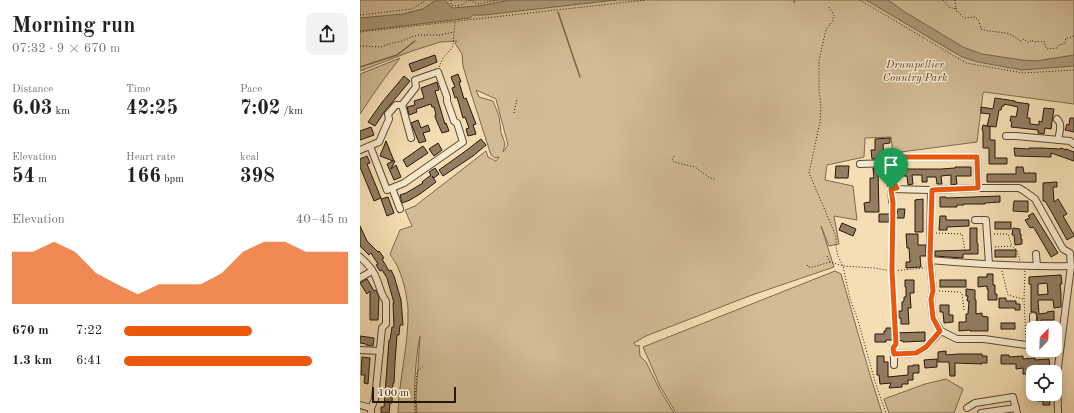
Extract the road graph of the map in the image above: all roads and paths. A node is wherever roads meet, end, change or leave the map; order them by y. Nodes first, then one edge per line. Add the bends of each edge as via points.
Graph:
1 (426, 0) edge
2 (451, 0) edge
3 (469, 0) edge
4 (498, 0) edge
5 (646, 0) edge
6 (860, 0) edge
7 (943, 0) edge
8 (955, 0) edge
9 (829, 7) dead end
10 (956, 8) junction
11 (360, 15) edge
12 (455, 21) junction
13 (360, 32) edge
14 (454, 32) junction
15 (1074, 36) edge
16 (360, 46) edge
17 (1074, 70) edge
18 (438, 72) junction
19 (517, 99) dead end
20 (402, 104) junction
21 (514, 113) dead end
22 (1057, 119) dead end
23 (1006, 136) dead end
24 (411, 138) dead end
25 (1058, 140) junction
26 (1074, 144) edge
27 (370, 146) junction
28 (360, 150) edge
29 (674, 156) dead end
30 (892, 157) dead end
31 (977, 157) joint
32 (860, 164) dead end
33 (715, 180) dead end
34 (392, 188) junction
35 (894, 188) junction
36 (978, 188) junction
37 (932, 190) junction
38 (892, 201) joint
39 (400, 208) dead end
40 (975, 220) dead end
41 (931, 233) junction
42 (987, 234) junction
43 (1012, 246) junction
44 (988, 247) junction
45 (965, 251) dead end
46 (1072, 252) edge
47 (1036, 254) dead end
48 (827, 256) dead end
49 (360, 257) edge
50 (930, 260) junction
51 (830, 262) junction
52 (989, 264) junction
53 (807, 265) dead end
54 (1000, 265) junction
55 (843, 266) junction
56 (1023, 266) junction
57 (1037, 266) junction
58 (1071, 266) junction
59 (931, 268) junction
60 (892, 270) junction
61 (372, 271) junction
62 (360, 278) edge
63 (933, 291) junction
64 (1024, 299) junction
65 (964, 310) dead end
66 (1033, 316) dead end
67 (1027, 321) edge
68 (1033, 321) edge
69 (1062, 324) edge
70 (940, 331) junction
71 (1026, 344) edge
72 (360, 350) edge
73 (380, 351) junction
74 (893, 351) junction
75 (1058, 357) edge
76 (424, 365) dead end
77 (894, 365) dead end
78 (360, 405) edge
79 (967, 408) dead end
80 (1016, 410) edge
81 (371, 411) edge
82 (416, 413) edge
83 (886, 413) edge
84 (981, 413) edge
85 (1058, 413) edge

1 - 11 path via 412,9
2 - 3 path via 451,5 461,6
3 - 4 path via 477,4
5 - 12 path
6 - 17 path via 966,63 1023,73
7 - 10 path via 950,7
8 - 10 path
9 - 55 path via 834,15 826,30 819,60 820,122 809,174 836,236 838,256
10 - 15 path via 964,18 975,17 981,28 1007,33 1020,41 1024,39 1027,42 1045,42 1047,49 1057,48 1066,43 1066,38
12 - 13 path
12 - 14 path
14 - 16 path via 420,35 382,47
14 - 18 path via 451,50 445,54
18 - 20 street via 415,80 416,87
18 - 34 street via 463,142 404,183
19 - 21 path
20 - 24 street
20 - 27 street via 396,105 388,114 389,119 379,142
22 - 25 street via 1061,125
23 - 25 street
25 - 26 street
27 - 28 street
27 - 34 street via 387,190
29 - 33 path via 674,162 696,167
30 - 31 path
31 - 36 street
32 - 35 street via 889,163
34 - 39 street
35 - 37 street
35 - 38 street
36 - 37 street
36 - 46 street via 1019,188 1024,191 1035,200 1063,249
37 - 41 street
38 - 60 path
40 - 42 street via 986,220
41 - 45 path via 962,234
41 - 50 street
42 - 43 path via 1008,234
42 - 44 street
43 - 44 path
43 - 56 path via 1017,250
44 - 52 street
46 - 58 street
47 - 57 street
48 - 51 path
49 - 61 street
50 - 52 street
50 - 59 street
51 - 53 path via 813,268
51 - 55 path
52 - 54 street
54 - 56 street
54 - 64 path via 1008,295
55 - 60 path
55 - 83 path via 850,299
56 - 57 street
56 - 64 path
57 - 58 street
58 - 69 street
59 - 60 path
59 - 63 street
60 - 74 path via 896,344
61 - 62 street
61 - 73 street via 386,301 386,324 382,328
63 - 65 path via 960,292
63 - 70 street via 933,318
64 - 67 path
66 - 68 street
70 - 71 street via 957,338
70 - 74 street via 926,347 916,353
72 - 73 street
73 - 81 street via 376,399
74 - 77 street
75 - 85 street
76 - 82 path via 417,372
78 - 81 street
79 - 80 street via 975,403 1013,397
80 - 84 street

